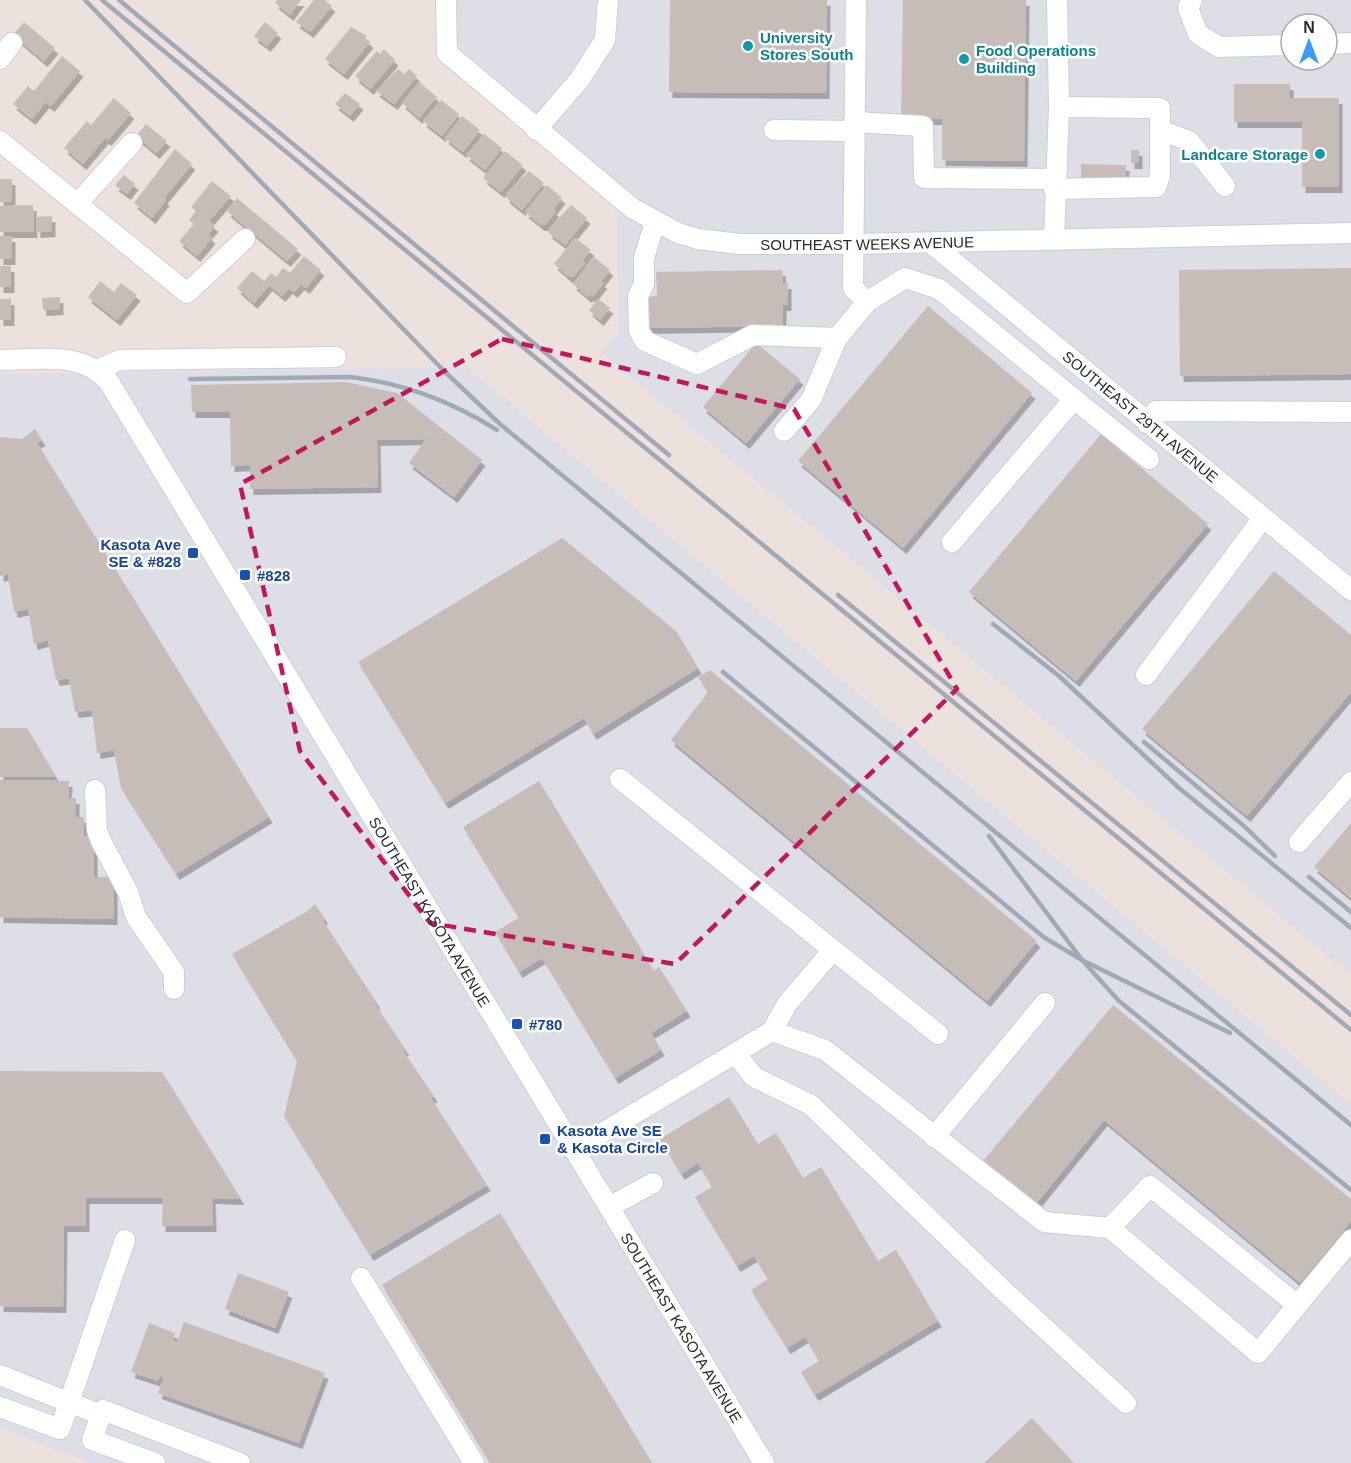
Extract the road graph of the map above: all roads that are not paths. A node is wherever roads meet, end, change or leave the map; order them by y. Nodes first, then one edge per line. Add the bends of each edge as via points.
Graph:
1 (446, 0) edge
2 (608, 0) edge
3 (856, 0) edge
4 (1057, 0) edge
5 (1192, 0) edge
6 (12, 43) dead end
7 (1279, 45) edge
8 (0, 59) edge
9 (1059, 107) junction
10 (854, 127) junction
11 (536, 130) junction
12 (774, 130) dead end
13 (1160, 130) junction
14 (0, 141) edge
15 (132, 143) dead end
16 (1054, 184) junction
17 (1226, 186) dead end
18 (77, 204) junction
19 (655, 222) junction
20 (1351, 233) edge
21 (245, 238) dead end
22 (1054, 240) junction
23 (931, 243) junction
24 (854, 244) junction
25 (867, 302) junction
26 (837, 338) junction
27 (336, 357) dead end
28 (0, 360) edge
29 (94, 368) junction
30 (1074, 399) junction
31 (1351, 412) edge
32 (1147, 423) junction
33 (784, 431) dead end
34 (1149, 459) dead end
35 (1263, 518) junction
36 (952, 542) dead end
37 (1351, 590) edge
38 (1146, 675) dead end
39 (620, 778) dead end
40 (1351, 782) edge
41 (95, 790) dead end
42 (1299, 842) dead end
43 (833, 950) junction
44 (174, 989) dead end
45 (1045, 1003) dead end
46 (772, 1031) junction
47 (938, 1034) dead end
48 (735, 1053) junction
49 (934, 1137) junction
50 (574, 1149) junction
51 (653, 1183) dead end
52 (609, 1207) junction
53 (1110, 1228) junction
54 (125, 1240) dead end
55 (1351, 1240) edge
56 (360, 1278) dead end
57 (1296, 1304) junction
58 (0, 1376) edge
59 (70, 1403) junction
60 (1126, 1403) dead end
61 (0, 1407) edge
62 (101, 1415) junction
63 (155, 1463) edge
64 (240, 1463) edge
65 (474, 1463) edge
66 (764, 1463) edge

1 - 11 street, SOUTHEAST WEEKS AVENUE via 447,53
2 - 11 street via 605,40 580,79
3 - 10 street
4 - 9 street
5 - 7 street via 1188,8 1198,34 1219,47
6 - 8 street
9 - 13 street via 1160,108
9 - 16 street
10 - 12 street
10 - 16 street via 923,126 924,178
10 - 24 street
11 - 19 street, SOUTHEAST WEEKS AVENUE via 623,202
13 - 16 street via 1160,177 1156,187
13 - 17 street via 1189,141
14 - 18 street
15 - 18 street
16 - 22 street
18 - 21 street via 187,293
19 - 24 street, SOUTHEAST WEEKS AVENUE via 698,239 718,242
19 - 26 street via 644,258 644,284 638,296 639,331 645,341 697,364 753,335
20 - 22 street, SOUTHEAST WEEKS AVENUE
22 - 23 street, SOUTHEAST WEEKS AVENUE
23 - 24 street, SOUTHEAST WEEKS AVENUE
23 - 32 street, SOUTHEAST 29TH AVENUE
24 - 25 street via 853,288
25 - 26 street
25 - 30 street via 905,278 939,289
26 - 33 street via 812,400
27 - 29 street via 120,360
28 - 29 street via 76,360
29 - 50 street, SOUTHEAST KASOTA AVENUE via 108,382
30 - 34 street
30 - 36 street
31 - 32 street via 1156,411
32 - 35 street, SOUTHEAST 29TH AVENUE
35 - 37 street, SOUTHEAST 29TH AVENUE
35 - 38 street
39 - 43 street
40 - 42 street
41 - 44 street via 101,841 128,892 136,917 174,972
43 - 46 street via 787,1004
43 - 47 street
45 - 49 street
46 - 48 street
46 - 49 street via 825,1050
48 - 50 street
48 - 60 street via 754,1077 811,1105
49 - 53 street via 1044,1222
50 - 52 street, SOUTHEAST KASOTA AVENUE
51 - 52 street
52 - 66 street, SOUTHEAST KASOTA AVENUE
53 - 57 street via 1150,1186
53 - 57 street via 1258,1353
54 - 59 street
55 - 57 street
56 - 65 street
58 - 59 street
59 - 61 street via 60,1429
59 - 62 street
62 - 63 street via 92,1440
62 - 64 street via 103,1410

